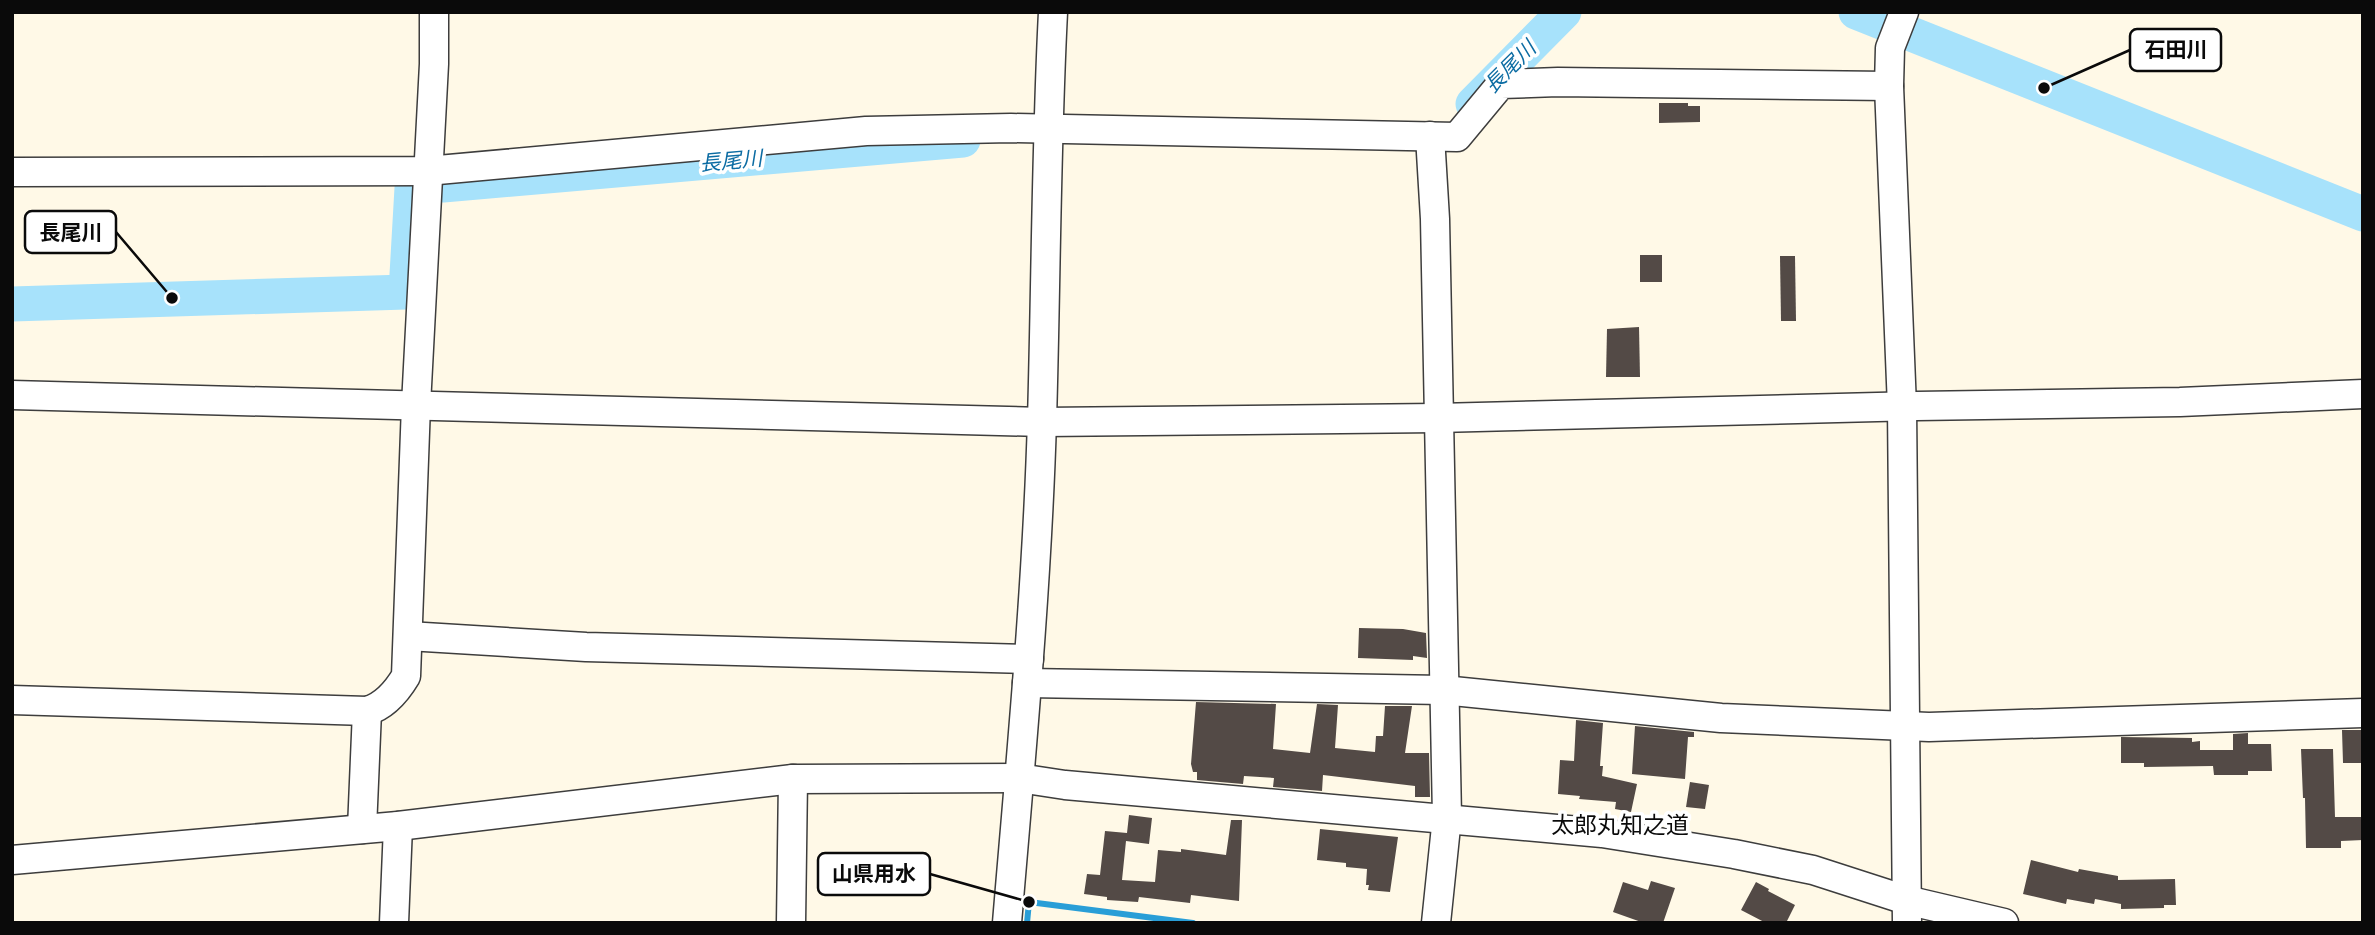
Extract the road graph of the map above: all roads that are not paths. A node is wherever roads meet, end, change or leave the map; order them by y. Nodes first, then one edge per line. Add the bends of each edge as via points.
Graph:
1 (434, 12) edge
2 (1054, 12) edge
3 (1904, 12) edge
4 (1889, 86) junction
5 (1047, 127) junction
6 (1430, 136) junction
7 (427, 171) junction
8 (12, 172) edge
9 (2363, 394) edge
10 (12, 395) edge
11 (416, 405) junction
12 (1902, 407) junction
13 (1438, 418) junction
14 (1042, 422) junction
15 (408, 636) junction
16 (1028, 671) junction
17 (1443, 690) junction
18 (12, 700) edge
19 (367, 711) junction
20 (2363, 713) edge
21 (1907, 726) junction
22 (1019, 778) junction
23 (793, 779) junction
24 (1447, 817) junction
25 (398, 826) junction
26 (362, 829) junction
27 (12, 860) edge
28 (1907, 912) edge
29 (394, 923) edge
30 (791, 923) edge
31 (1007, 923) edge
32 (1436, 923) edge
33 (2004, 923) edge

1 - 7 street
2 - 5 street
3 - 4 street via 1890,48
4 - 6 street via 1501,84 1457,137
4 - 12 street
5 - 6 street
5 - 7 street via 866,131
5 - 14 street
6 - 13 street
7 - 8 street
7 - 11 street
9 - 12 street
10 - 11 street
11 - 14 street
11 - 15 street
12 - 13 street
12 - 21 street
13 - 14 street
13 - 17 street
14 - 16 street
15 - 16 street
15 - 19 street via 406,676 383,704
16 - 17 street
16 - 22 street
17 - 21 street via 1721,718
17 - 24 street
18 - 19 street
19 - 26 street
20 - 21 street
21 - 28 street
22 - 23 street
22 - 24 street
22 - 31 street
23 - 25 street
23 - 30 street
24 - 28 street via 1602,833 1813,870
24 - 32 street
25 - 26 street
25 - 29 street
26 - 27 street
28 - 33 street

